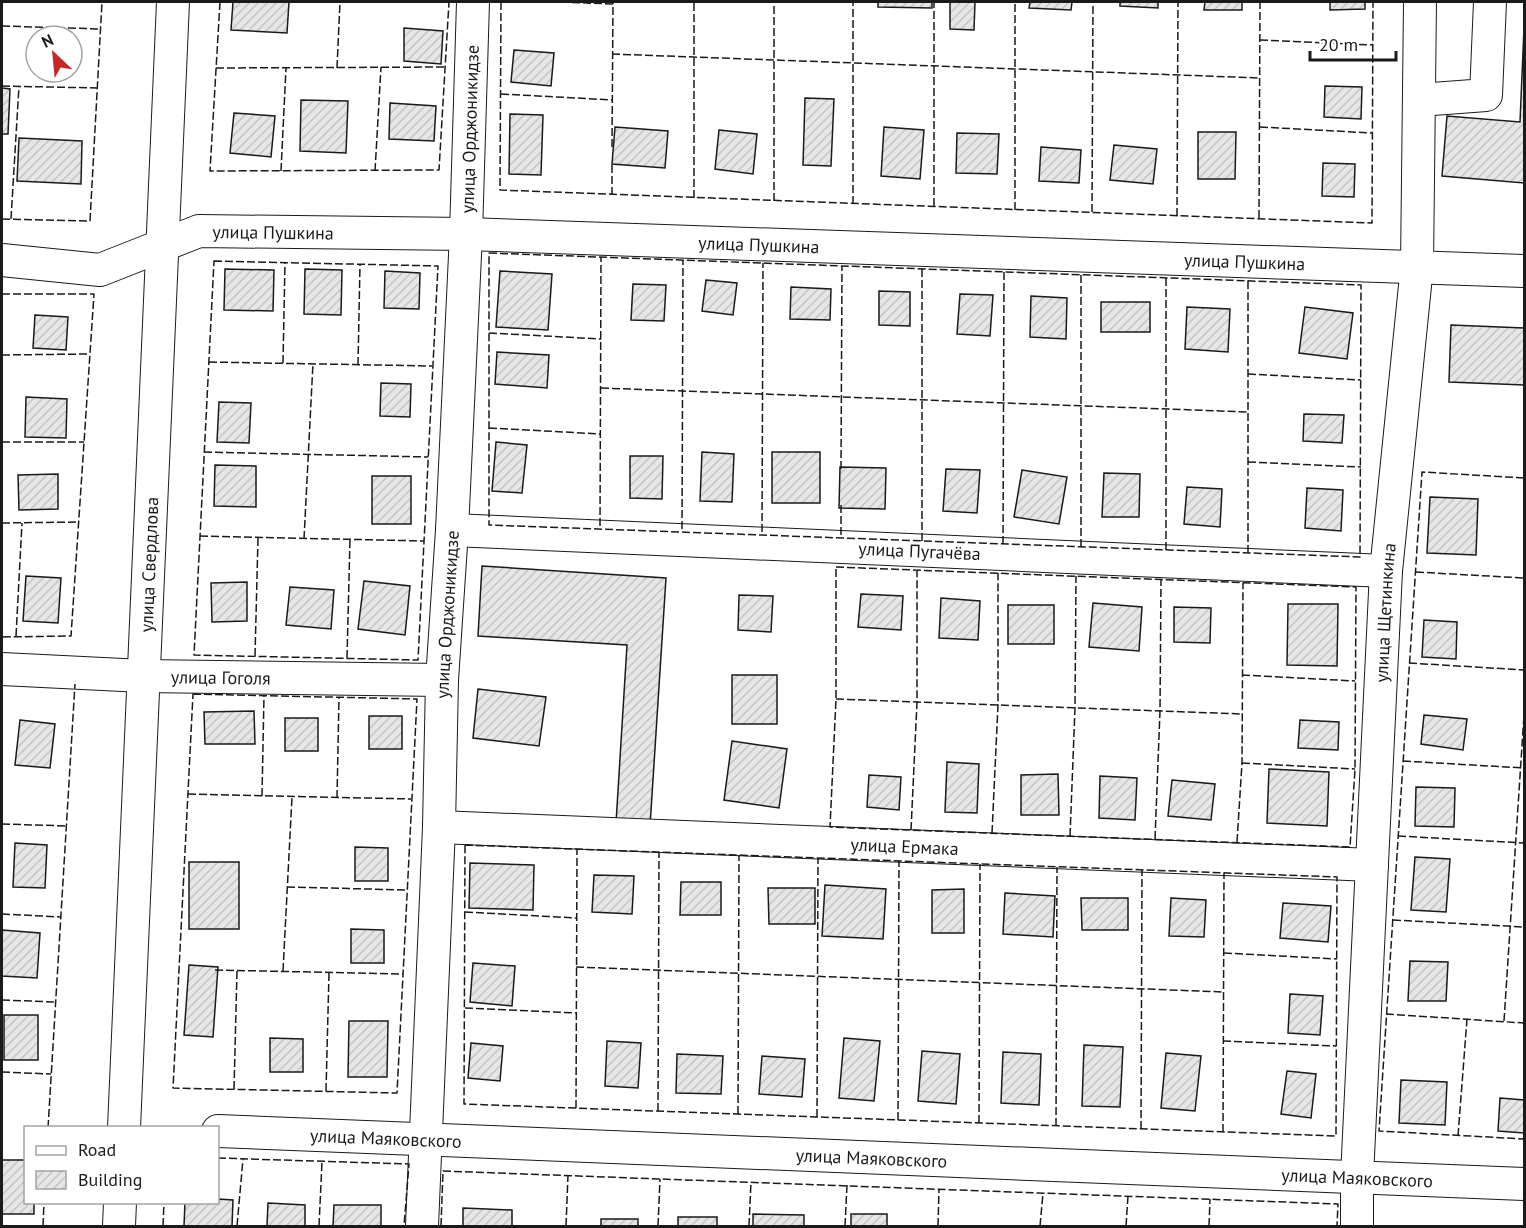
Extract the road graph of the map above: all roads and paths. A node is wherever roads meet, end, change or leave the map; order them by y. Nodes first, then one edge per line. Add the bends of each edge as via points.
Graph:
1 (173, 2) edge
2 (473, 2) edge
3 (1420, 2) edge
4 (1490, 2) edge
5 (1419, 100) junction
6 (466, 234) junction
7 (163, 246) junction
8 (2, 260) edge
9 (1417, 266) junction
10 (1524, 271) edge
11 (452, 530) junction
12 (1386, 571) junction
13 (2, 669) edge
14 (143, 676) junction
15 (442, 680) junction
16 (439, 827) junction
17 (1372, 865) junction
18 (124, 1126) edge
19 (219, 1131) edge
20 (425, 1140) junction
21 (1357, 1177) junction
22 (1524, 1184) edge
23 (120, 1204) edge
24 (119, 1227) edge
25 (422, 1227) edge
26 (1357, 1227) edge

1 - 7 street, улица Свердлова
2 - 6 street, улица Орджоникидзе
3 - 5 street, улица Щетинкина
4 - 5 street via 1486,95
5 - 9 street, улица Щетинкина
6 - 7 street, улица Пушкина via 199,231
6 - 9 street, улица Пушкина
6 - 11 street, улица Орджоникидзе
7 - 8 street, улица Пушкина via 100,270
7 - 14 street, улица Свердлова
9 - 10 street, улица Пушкина
9 - 12 street, улица Щетинкина
11 - 12 street, улица Пугачёва
11 - 15 street, улица Орджоникидзе
12 - 17 street, улица Щетинкина
13 - 14 street, улица Гоголя
14 - 15 street, улица Гоголя
14 - 18 street, улица Свердлова
15 - 16 street, улица Орджоникидзе
16 - 17 street, улица Ермака
16 - 20 street, улица Орджоникидзе
17 - 21 street, улица Щетинкина
19 - 20 street, улица Маяковского
20 - 21 street, улица Маяковского
20 - 25 street, улица Орджоникидзе
21 - 22 street, улица Маяковского
21 - 26 street, улица Щетинкина
23 - 24 street

